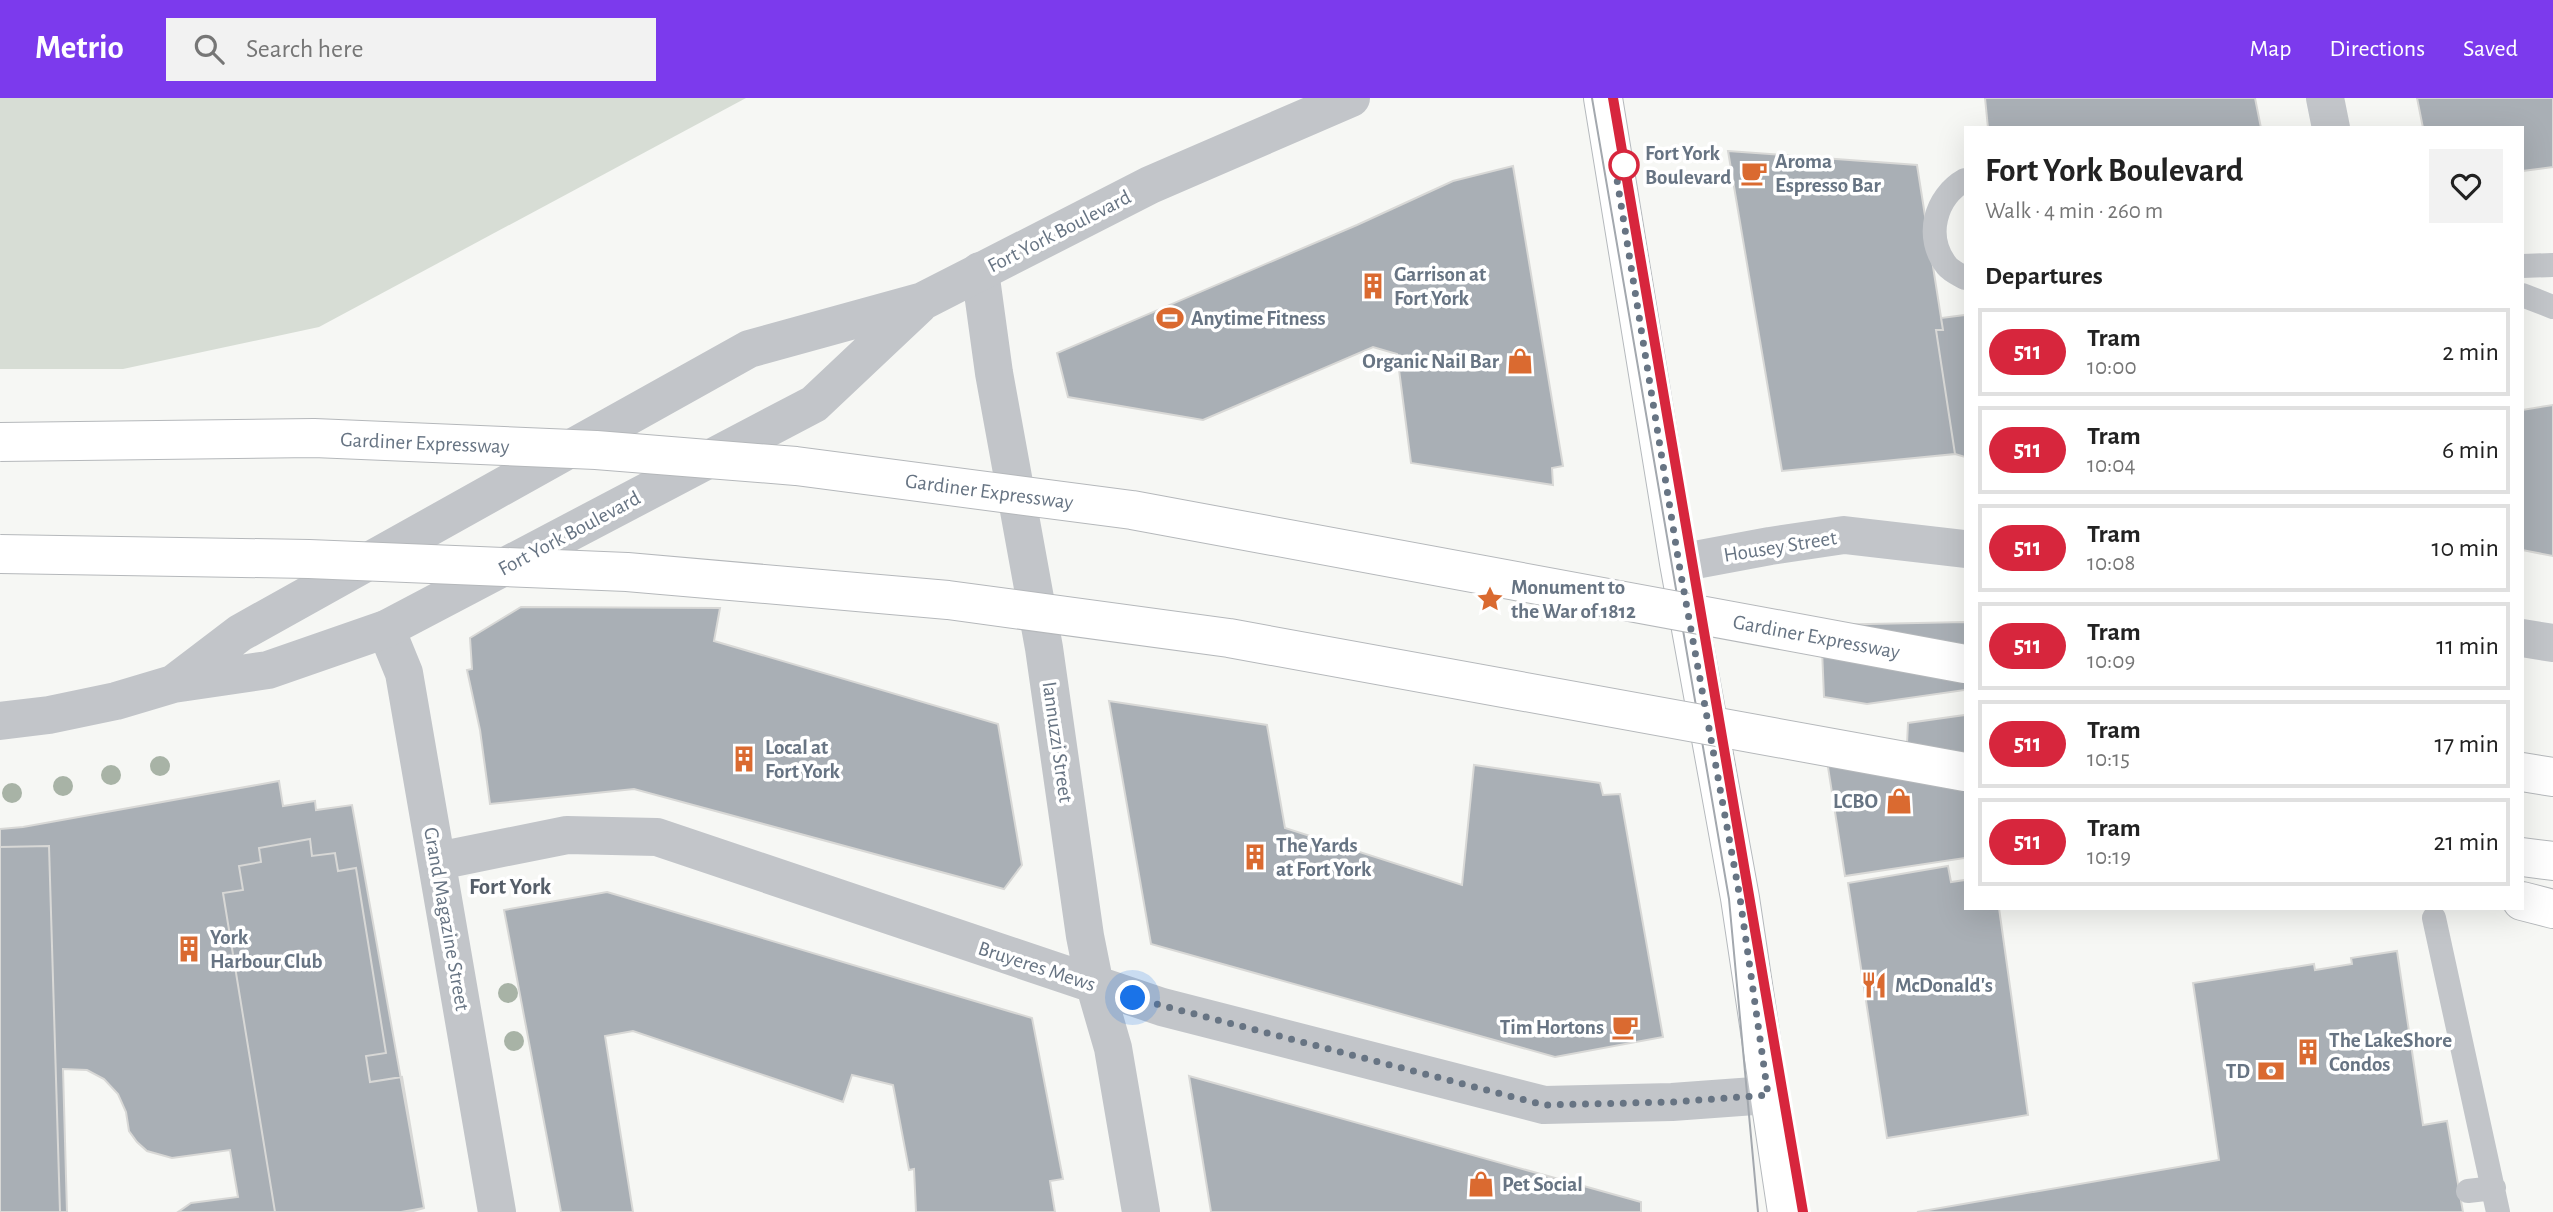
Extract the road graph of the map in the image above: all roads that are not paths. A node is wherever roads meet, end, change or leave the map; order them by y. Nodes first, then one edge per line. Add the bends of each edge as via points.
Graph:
1 (1351, 98) edge
2 (1603, 98) edge
3 (2326, 98) edge
4 (2331, 126) edge
5 (1964, 181) edge
6 (2553, 265) edge
7 (2524, 266) edge
8 (980, 271) junction
9 (1964, 277) edge
10 (2524, 296) edge
11 (923, 301) junction
12 (2553, 307) edge
13 (0, 442) edge
14 (1964, 548) edge
15 (0, 554) edge
16 (1679, 564) junction
17 (386, 629) junction
18 (2524, 638) edge
19 (2553, 643) edge
20 (1964, 664) edge
21 (173, 684) junction
22 (0, 721) edge
23 (2524, 753) edge
24 (2553, 755) edge
25 (1964, 772) edge
26 (2524, 772) edge
27 (2553, 777) edge
28 (2524, 857) edge
29 (438, 861) junction
30 (2553, 861) edge
31 (2524, 902) edge
32 (2553, 909) edge
33 (2434, 918) dead end
34 (1096, 986) junction
35 (1768, 1095) junction
36 (2494, 1188) junction
37 (2462, 1193) dead end
38 (497, 1212) edge
39 (1141, 1212) edge
40 (1787, 1212) edge
41 (2498, 1212) edge

1 - 8 street, Fort York Boulevard via 1150,185
2 - 16 main road
3 - 4 street
5 - 9 lane via 1941,202 1933,229 1947,267
6 - 7 lane
8 - 11 street, Fort York Boulevard
8 - 34 street, Iannuzzi Street
10 - 12 lane
11 - 17 street, Fort York Boulevard via 814,404
11 - 21 street, Fort York Boulevard via 748,349 240,633
13 - 20 main road, Gardiner Expressway, bridge via 314,438 596,450 796,466 1132,510
14 - 16 street, Housey Street via 1844,535
15 - 25 main road, bridge via 309,559 627,572 948,600 1229,638
16 - 35 main road via 1740,898
17 - 21 street, Fort York Boulevard via 268,670
17 - 29 street, Grand Magazine Street via 404,673
18 - 19 street
21 - 22 street, Fort York Boulevard via 116,701
23 - 24 main road
26 - 27 main road
28 - 30 main road
29 - 34 street, Bruyeres Mews via 567,835 657,837
29 - 38 street, Grand Magazine Street
31 - 32 main road
33 - 36 lane
34 - 35 street, Bruyeres Mews via 1544,1105
34 - 39 street, Iannuzzi Street via 1113,1048
35 - 40 main road
36 - 37 lane
36 - 41 lane

